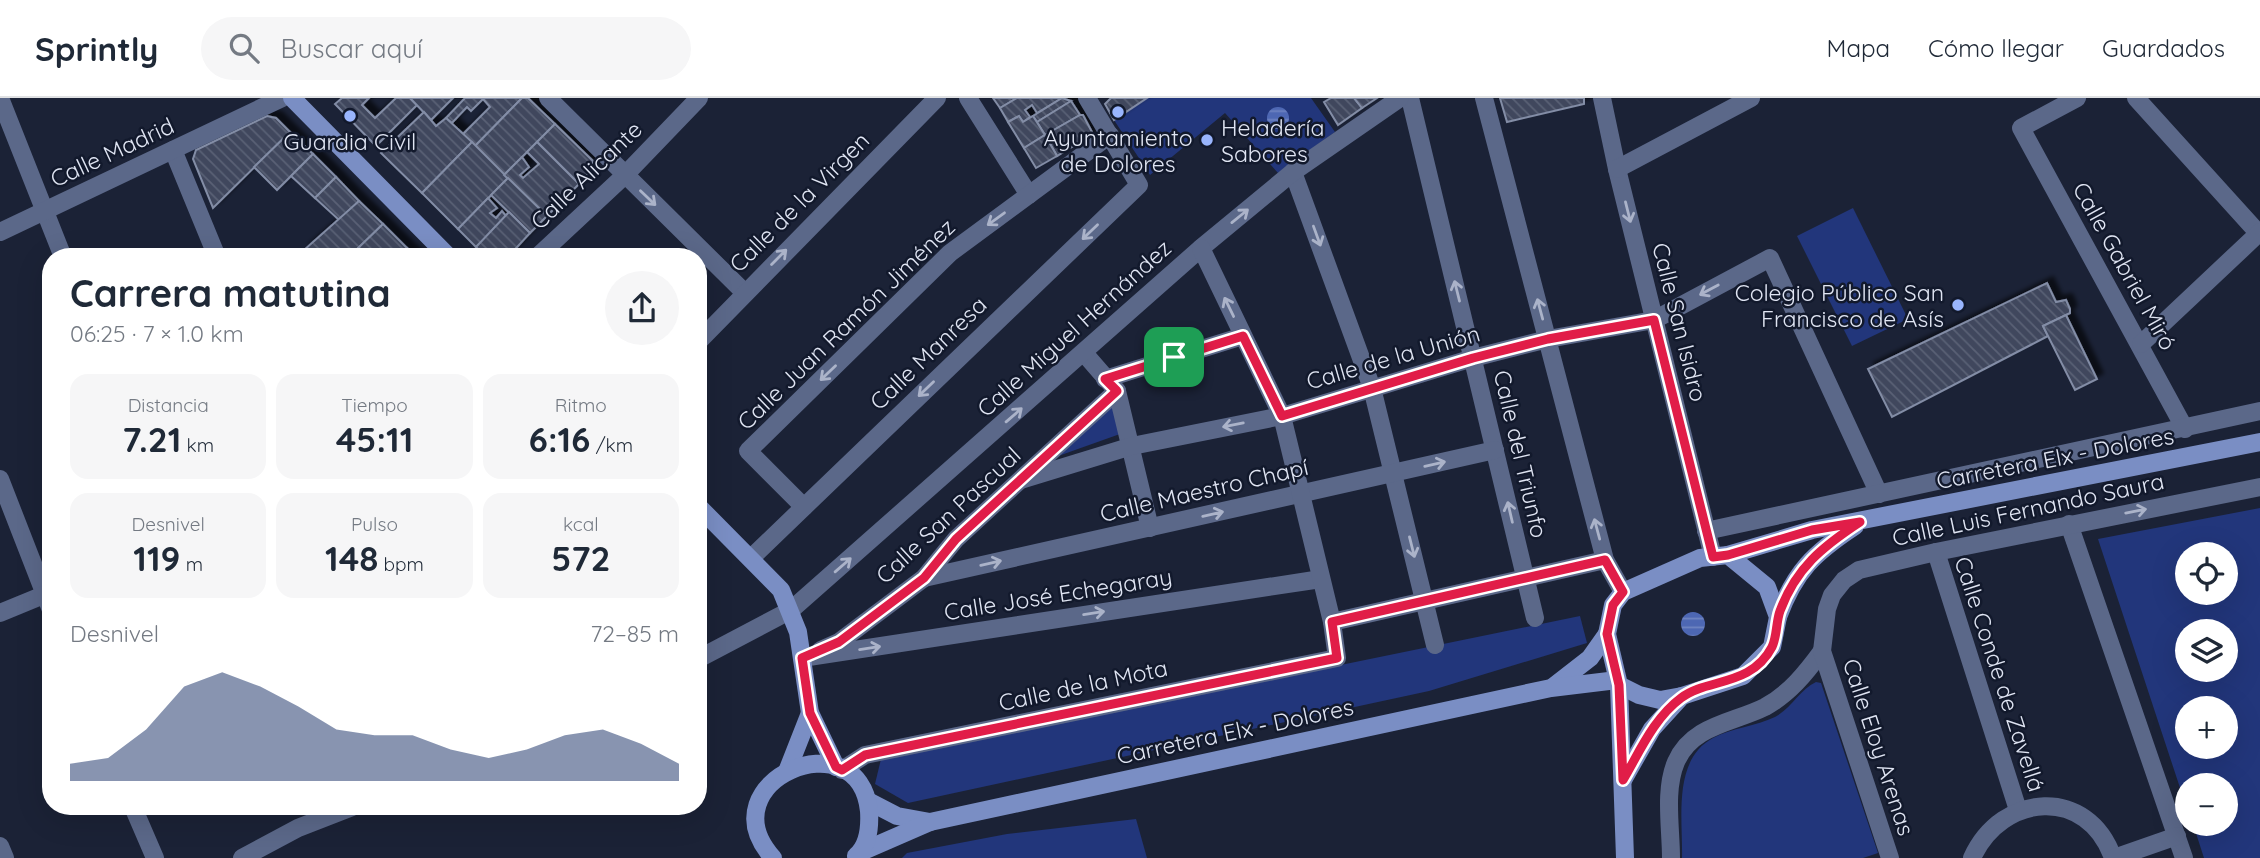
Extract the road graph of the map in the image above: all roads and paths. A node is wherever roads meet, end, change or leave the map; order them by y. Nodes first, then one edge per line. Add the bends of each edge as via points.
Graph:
1 (0, 98) edge
2 (282, 98) edge
3 (292, 98) edge
4 (548, 98) edge
5 (699, 98) edge
6 (937, 98) edge
7 (968, 98) edge
8 (1087, 98) edge
9 (1400, 98) edge
10 (1410, 98) edge
11 (1484, 98) edge
12 (1602, 98) edge
13 (1751, 98) edge
14 (2077, 98) edge
15 (2136, 98) edge
16 (1110, 135) junction
17 (173, 150) junction
18 (1617, 169) junction
19 (1293, 172) junction
20 (625, 176) junction
21 (1029, 195) junction
22 (44, 211) junction
23 (0, 232) edge
24 (2259, 233) edge
25 (59, 248) edge
26 (213, 248) edge
27 (440, 248) edge
28 (547, 248) edge
29 (699, 248) edge
30 (1201, 248) junction
31 (707, 256) edge
32 (744, 292) junction
33 (1654, 320) junction
34 (707, 332) edge
35 (1243, 336) junction
36 (1548, 339) junction
37 (2141, 344) junction
38 (1084, 353) junction
39 (1473, 358) junction
40 (1111, 385) junction
41 (1372, 388) junction
42 (2260, 411) edge
43 (1282, 416) junction
44 (2185, 429) junction
45 (2260, 442) edge
46 (1132, 446) junction
47 (1495, 450) junction
48 (1394, 473) junction
49 (0, 479) edge
50 (1021, 480) junction
51 (2260, 487) edge
52 (1301, 494) junction
53 (1879, 494) junction
54 (804, 507) junction
55 (707, 515) edge
56 (1860, 522) junction
57 (2069, 524) junction
58 (1150, 528) junction
59 (1706, 531) junction
60 (1936, 552) junction
61 (1720, 556) junction
62 (751, 558) junction
63 (1605, 560) junction
64 (924, 578) junction
65 (1525, 578) junction
66 (1321, 579) junction
67 (42, 584) edge
68 (1623, 592) junction
69 (42, 601) edge
70 (1426, 601) junction
71 (791, 610) junction
72 (0, 613) edge
73 (1778, 617) junction
74 (1535, 618) dead end
75 (1332, 622) junction
76 (1607, 634) junction
77 (1435, 645) dead end
78 (1822, 652) junction
79 (707, 654) edge
80 (802, 658) junction
81 (1618, 682) junction
82 (1551, 688) junction
83 (1682, 696) junction
84 (810, 713) junction
85 (839, 768) junction
86 (788, 769) junction
87 (1623, 780) junction
88 (868, 801) junction
89 (2018, 810) junction
90 (137, 815) edge
91 (331, 815) edge
92 (930, 822) junction
93 (2175, 830) edge
94 (2177, 836) joint
95 (0, 846) edge
96 (767, 855) edge
97 (857, 855) edge
98 (5, 858) edge
99 (155, 858) edge
100 (242, 858) edge
101 (1625, 858) edge
102 (1671, 858) edge
103 (1890, 858) edge
104 (1972, 858) edge
105 (2114, 858) edge
106 (2184, 858) edge

1 - 22 street
2 - 17 street, Calle Madrid
3 - 27 main road
4 - 20 street
5 - 20 street, Calle Alicante
32 -> 6 street, Calle de la Virgen
7 - 21 street
8 - 16 street
9 - 19 street, Calle Miguel Hernández
39 -> 10 street, Calle del Triunfo
36 -> 11 street
12 - 18 street, Calle San Isidro
13 - 18 street
14 - 37 street, Calle Gabriel Miró via 2021,128
15 - 24 street
16 - 21 street, Calle Juan Ramón Jiménez
16 -> 54 street, Calle Manresa via 1139,185
17 - 22 street, Calle Madrid
17 - 26 street
18 -> 33 street, Calle San Isidro
30 -> 19 street, Calle Miguel Hernández
19 -> 41 street
20 - 28 street, Calle Alicante
20 -> 29 street
21 -> 54 street, Calle Juan Ramón Jiménez via 950,253 748,452
22 - 23 street, Calle Madrid
22 - 25 street
24 - 37 street
35 -> 30 street
30 - 38 street, Calle Miguel Hernández
31 -> 32 street
32 - 34 street, Calle de la Virgen
33 - 36 street, Calle de la Unión
53 -> 33 street, Calle de la Unión via 1770,258
33 - 59 street, Calle San Isidro
35 - 40 street
35 - 43 street
36 - 39 street, Calle de la Unión
63 -> 36 street
37 - 44 street, Calle Gabriel Miró
38 - 40 street
71 -> 38 street, Calle Miguel Hernández
39 - 41 street, Calle de la Unión
39 - 47 street, Calle del Triunfo
40 - 46 street
40 - 50 street, Calle San Pascual
41 - 43 street, Calle de la Unión
41 - 48 street
42 - 44 street
43 -> 46 street, Calle de la Unión
43 - 52 street
44 - 53 street
45 - 56 main road, Carretera Elx - Dolores
46 - 50 street, Calle de la Unión
46 - 58 street
48 -> 47 street, Calle Maestro Chapí
65 -> 47 street, Calle del Triunfo
48 - 52 street, Calle Maestro Chapí
48 -> 70 street
49 - 67 street
50 - 64 street, Calle San Pascual via 956,539
57 -> 51 street, Calle Luis Fernando Saura
58 -> 52 street, Calle Maestro Chapí
52 - 66 street
53 - 59 street
54 - 62 street, Calle Manresa
55 - 62 main road
56 - 61 main road, Carretera Elx - Dolores via 1812,530
56 - 73 main road, Carretera Elx - Dolores via 1825,546 1791,583
57 - 60 street, Calle Luis Fernando Saura
57 - 93 street
64 -> 58 street, Calle Maestro Chapí
59 - 61 street, Calle San Isidro
60 - 78 street, Calle Luis Fernando Saura via 1859,570 1844,580 1827,609
60 - 89 street, Calle Conde de Zavellá
61 - 68 main road via 1700,558
61 - 73 main road via 1767,587
62 - 71 main road via 781,590
63 - 65 street
63 - 68 street
64 - 80 street, Calle San Pascual via 839,642
65 - 70 street
65 - 74 street, Calle del Triunfo
66 - 75 street
80 -> 66 street, Calle José Echegaray
68 - 76 main road via 1613,605
69 - 72 street
70 - 75 street
70 - 77 street
71 - 79 street, Calle Miguel Hernández
71 - 80 main road
73 - 83 main road via 1772,647 1743,676
75 - 85 street, Calle de la Mota via 1337,658 865,755
76 - 81 main road
76 - 82 main road via 1590,658
78 - 102 street via 1785,694 1765,707 1713,726 1684,748 1671,780
78 - 103 street, Calle Eloy Arenas
80 - 84 main road
81 - 82 main road, Carretera Elx - Dolores
81 - 83 main road via 1639,695 1660,700
81 - 87 main road
82 - 92 main road, Carretera Elx - Dolores
83 - 87 main road via 1651,729
84 - 85 main road
84 - 86 main road
85 - 86 main road via 811,762
85 - 88 main road via 858,783
86 - 96 main road via 775,777 759,804 759,835
87 - 101 main road
88 - 92 main road, Carretera Elx - Dolores via 897,816
88 - 97 main road via 870,827
89 - 104 street via 1980,839
89 - 105 street via 2039,806 2079,815 2096,828
90 - 99 street
91 - 100 street
92 - 97 main road, Carretera Elx - Dolores
94 - 105 street
94 - 106 street
95 - 98 street

